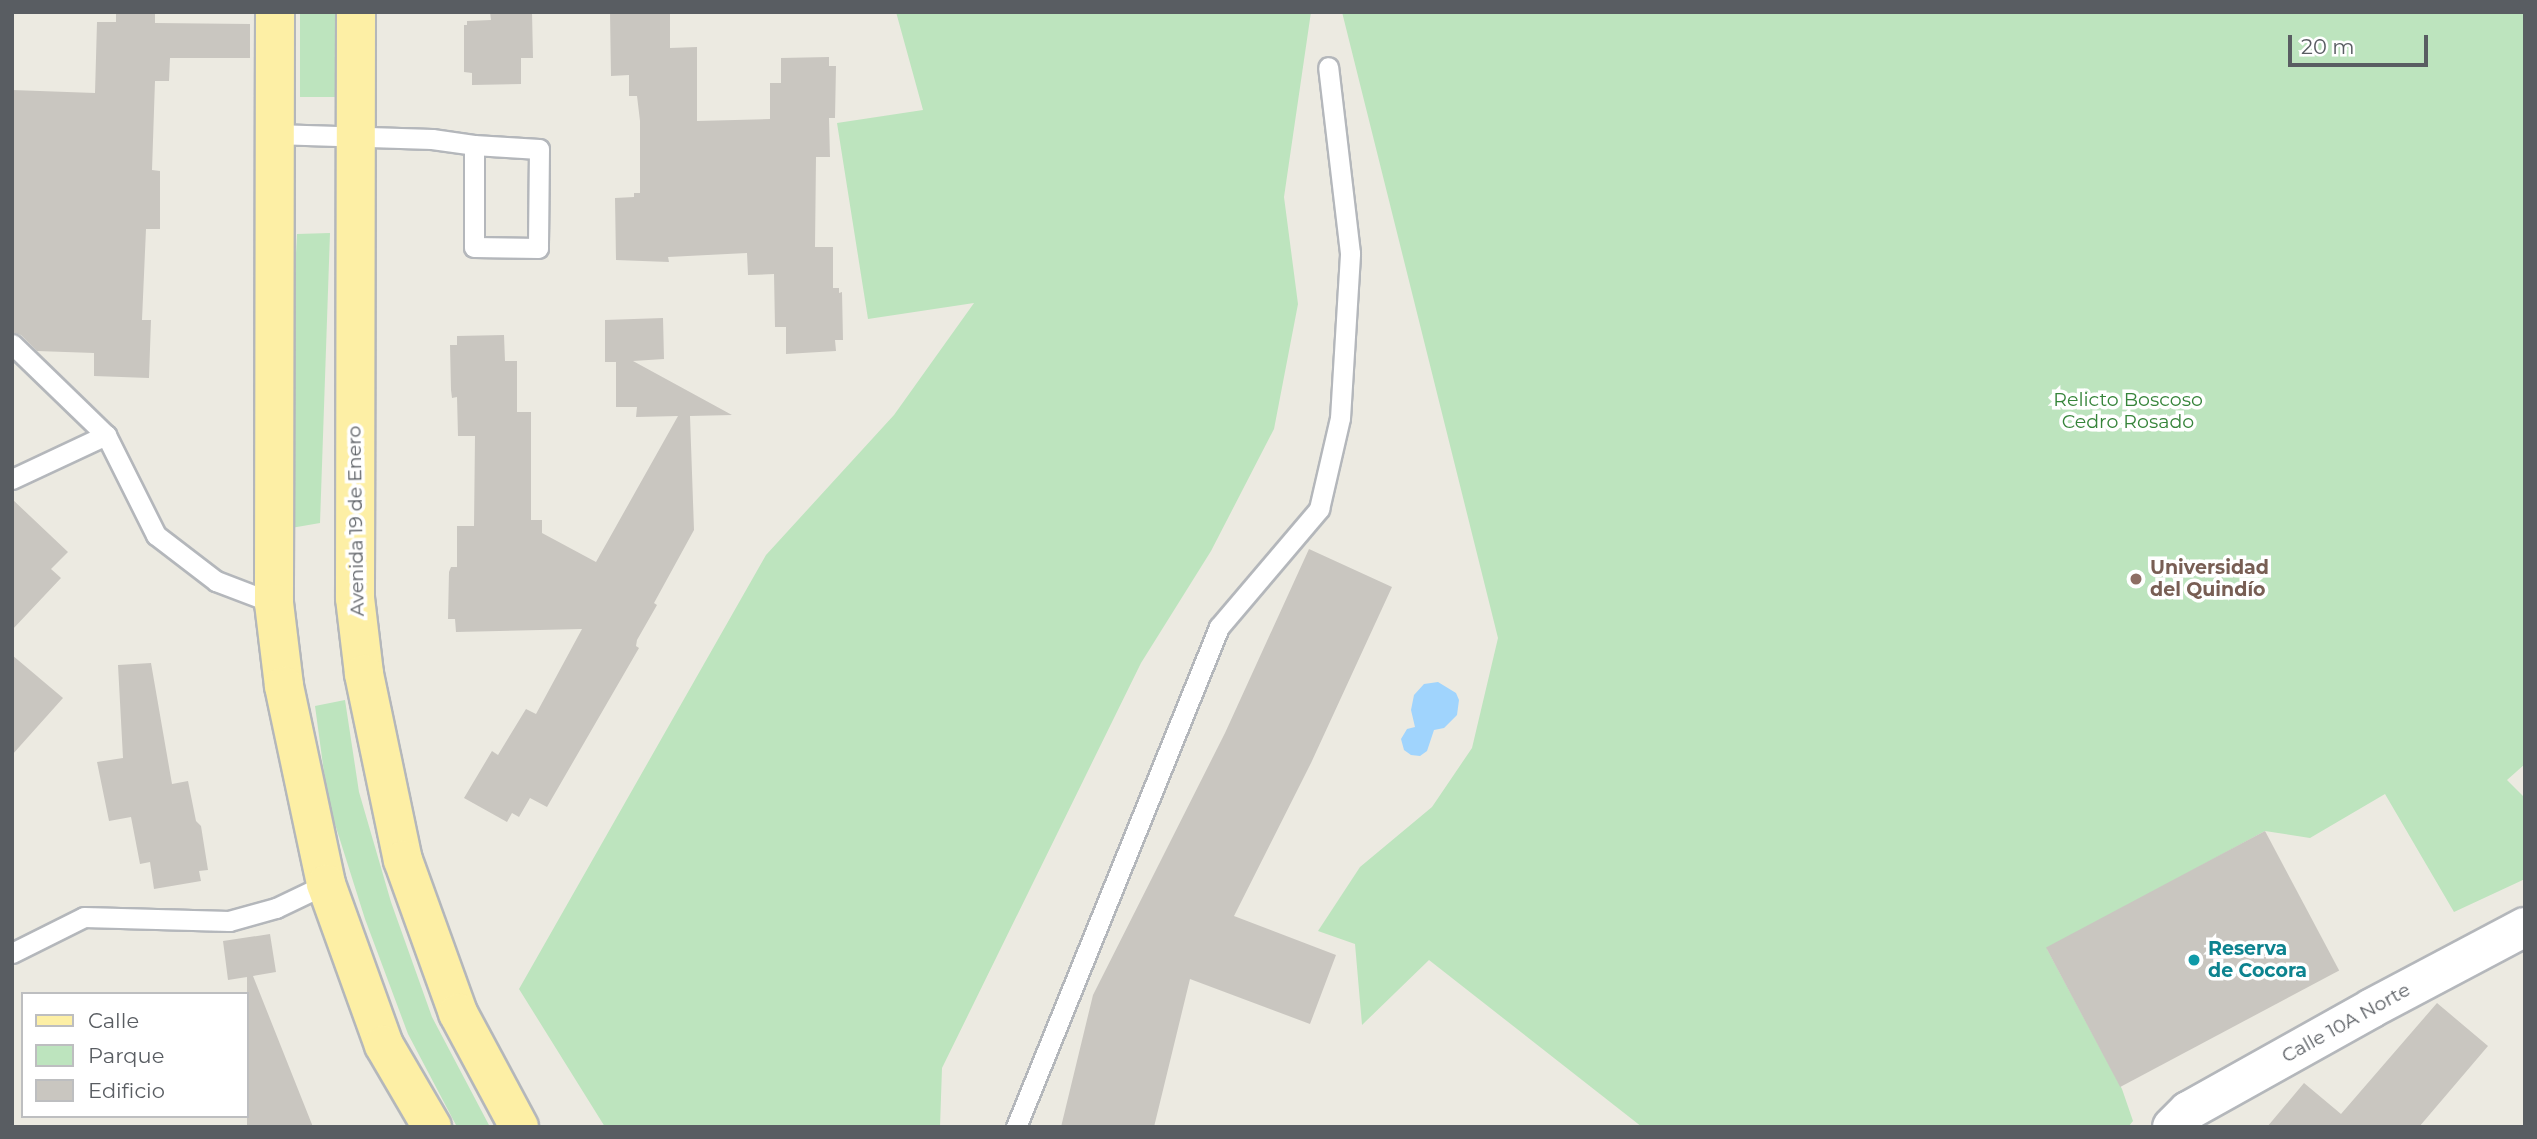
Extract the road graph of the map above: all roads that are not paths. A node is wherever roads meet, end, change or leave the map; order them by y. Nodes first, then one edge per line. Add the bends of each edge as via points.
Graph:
1 (275, 12) edge
2 (356, 12) edge
3 (1328, 67) dead end
4 (274, 134) junction
5 (355, 138) junction
6 (474, 145) junction
7 (12, 344) edge
8 (106, 435) junction
9 (12, 479) edge
10 (274, 603) junction
11 (326, 884) junction
12 (2525, 928) edge
13 (12, 953) edge
14 (432, 1127) edge
15 (519, 1127) edge
16 (1016, 1127) edge
17 (2172, 1127) edge

1 - 4 main road
2 - 5 main road, Avenida 19 de Enero
3 - 16 lane via 1350,253 1340,418 1319,509 1219,627
4 - 5 lane
4 - 10 main road
5 - 6 lane via 432,139
5 - 15 main road, Avenida 19 de Enero via 355,598 364,674 403,860 458,1013
6 - 6 lane via 474,247 538,248 539,149
7 - 8 lane
8 - 9 lane
8 - 10 lane via 156,535 216,582
10 - 11 main road via 284,686
11 - 13 lane via 276,908 229,921 84,917
11 - 14 main road via 384,1045
12 - 17 street, Calle 10A Norte via 2188,1111

